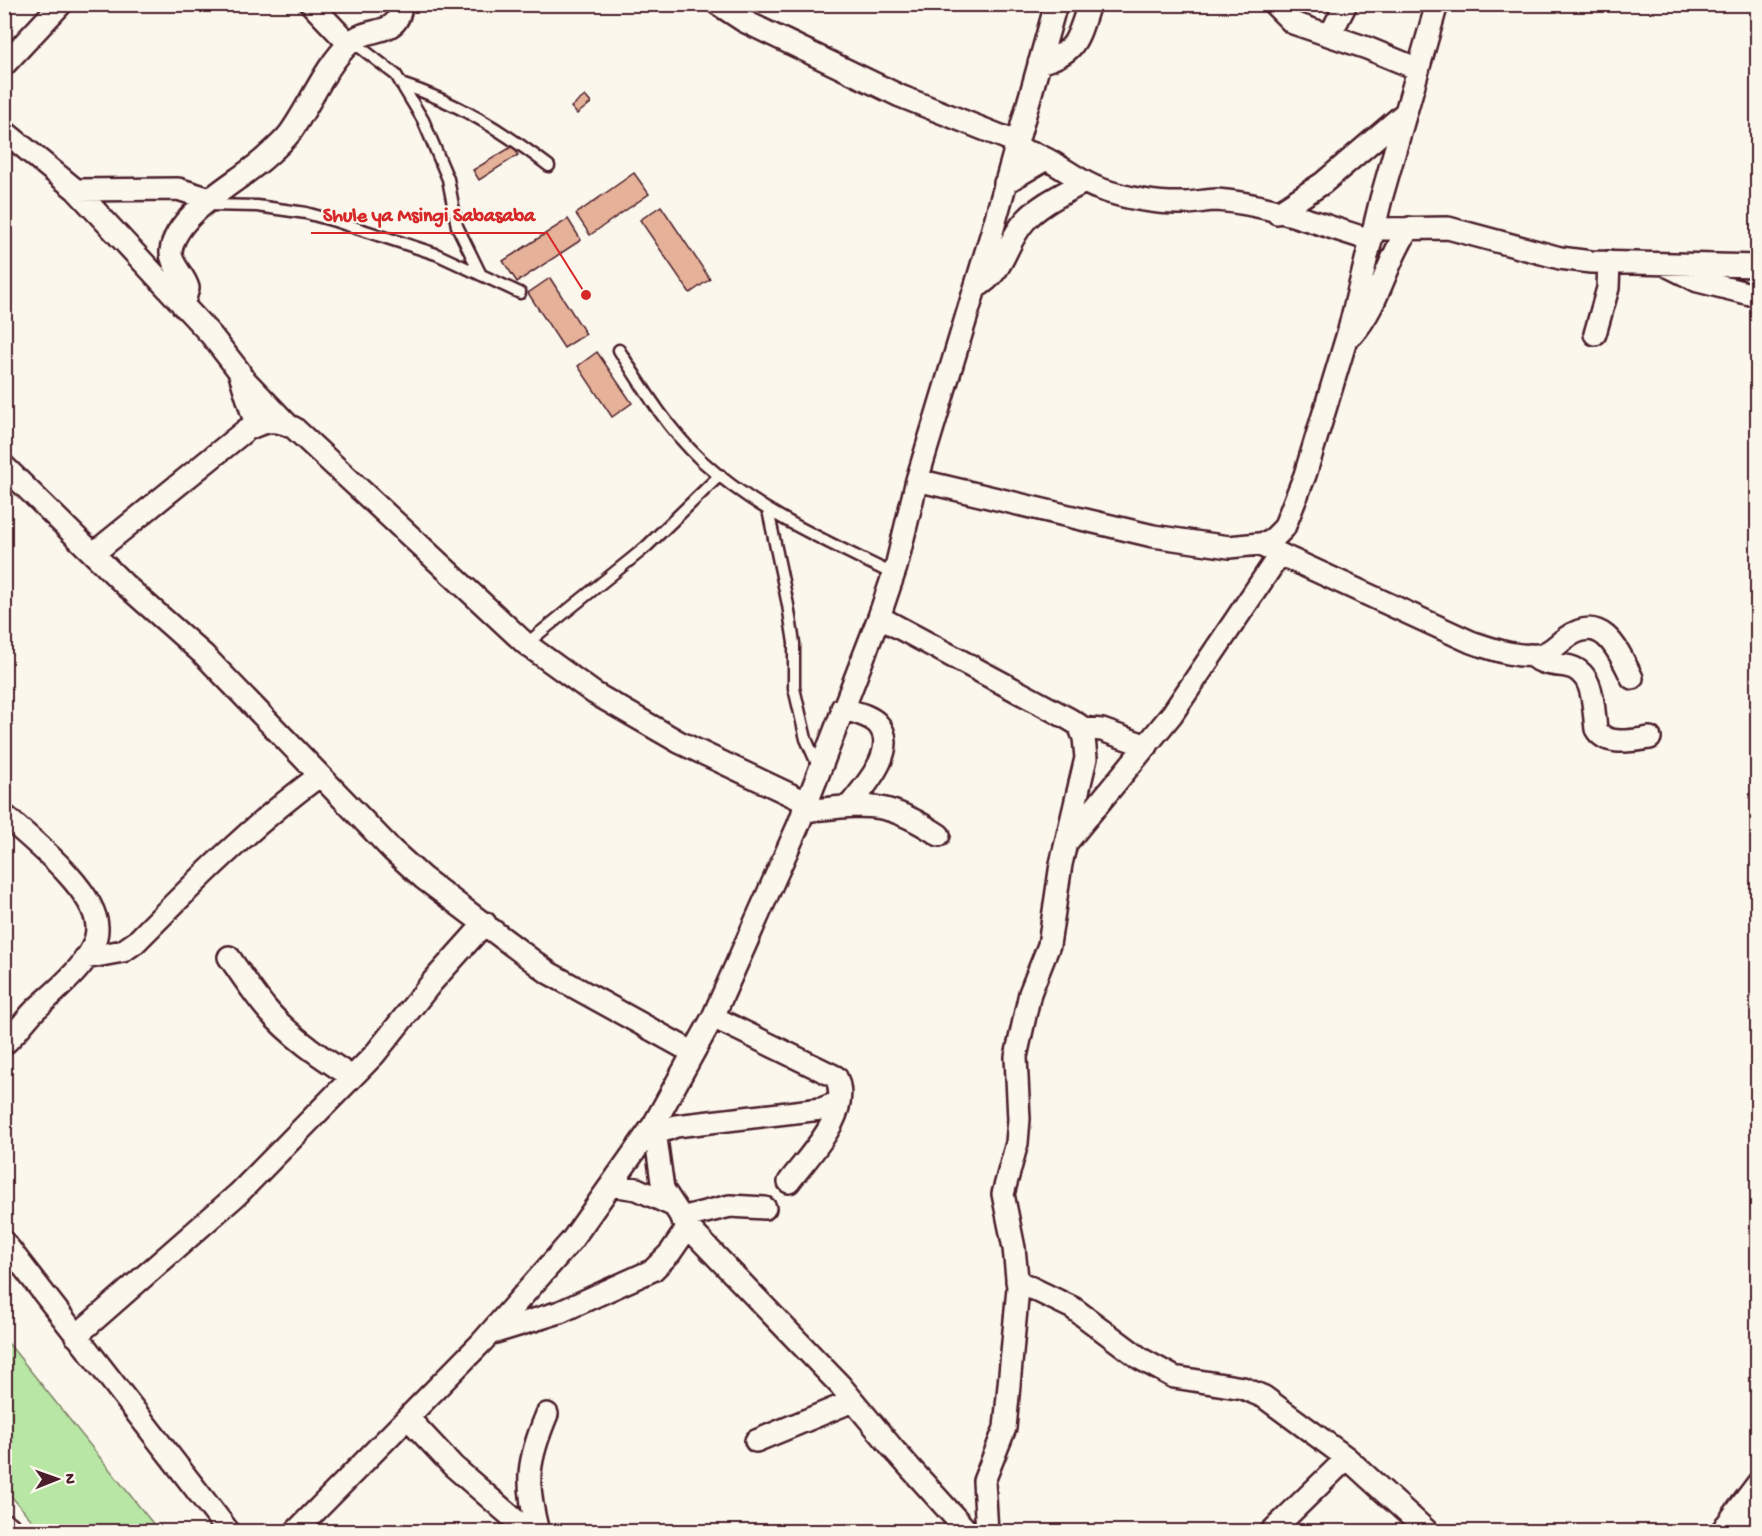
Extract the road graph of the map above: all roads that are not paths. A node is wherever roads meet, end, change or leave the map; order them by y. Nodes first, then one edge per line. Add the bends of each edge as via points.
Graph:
1 (61, 4) edge
2 (311, 4) edge
3 (401, 4) edge
4 (718, 4) edge
5 (1056, 4) edge
6 (1089, 4) edge
7 (1274, 4) edge
8 (1346, 4) edge
9 (1437, 4) edge
10 (1330, 35) junction
11 (351, 42) junction
12 (1039, 63) junction
13 (4, 65) edge
14 (1418, 69) junction
15 (401, 84) junction
16 (4, 112) edge
17 (1406, 113) junction
18 (8, 133) edge
19 (1015, 146) junction
20 (1046, 159) junction
21 (549, 166) dead end
22 (1084, 182) junction
23 (1005, 183) junction
24 (76, 190) junction
25 (206, 202) junction
26 (1276, 213) junction
27 (1409, 228) junction
28 (1372, 235) junction
29 (1609, 262) junction
30 (1665, 264) junction
31 (1754, 266) edge
32 (481, 275) junction
33 (975, 288) junction
34 (520, 293) dead end
35 (1758, 296) edge
36 (183, 306) junction
37 (1595, 334) dead end
38 (1344, 344) junction
39 (619, 350) dead end
40 (241, 376) junction
41 (256, 425) junction
42 (289, 426) junction
43 (4, 466) edge
44 (720, 475) junction
45 (917, 480) junction
46 (768, 510) junction
47 (1260, 545) junction
48 (94, 554) junction
49 (1280, 554) junction
50 (893, 574) junction
51 (879, 617) junction
52 (526, 644) junction
53 (1530, 654) junction
54 (1632, 678) dead end
55 (842, 708) junction
56 (1080, 728) junction
57 (1650, 738) dead end
58 (1147, 746) junction
59 (819, 768) junction
60 (319, 776) junction
61 (849, 806) junction
62 (805, 807) junction
63 (4, 815) edge
64 (939, 835) dead end
65 (1066, 843) junction
66 (485, 923) junction
67 (229, 957) dead end
68 (85, 958) junction
69 (713, 1017) junction
70 (4, 1044) edge
71 (692, 1052) junction
72 (352, 1077) junction
73 (839, 1102) junction
74 (654, 1129) junction
75 (789, 1182) dead end
76 (611, 1185) junction
77 (765, 1208) dead end
78 (680, 1216) junction
79 (4, 1242) edge
80 (1017, 1281) junction
81 (489, 1334) junction
82 (76, 1336) junction
83 (853, 1401) junction
84 (547, 1414) dead end
85 (408, 1418) junction
86 (756, 1441) dead end
87 (1347, 1458) junction
88 (1758, 1483) edge
89 (1758, 1520) edge
90 (1723, 1528) edge
91 (229, 1532) edge
92 (295, 1532) edge
93 (529, 1532) edge
94 (538, 1532) edge
95 (968, 1532) edge
96 (987, 1532) edge
97 (1271, 1532) edge
98 (1428, 1532) edge

1 - 13 street
2 - 11 street
3 - 11 street via 400,14 390,27 360,35
4 - 19 street via 744,21 900,96
5 - 12 street
6 - 12 street via 1068,52
7 - 10 street via 1293,23
8 - 10 street
9 - 14 street
10 - 14 street
11 - 15 lane via 374,56
11 - 25 street via 290,133 265,158
12 - 19 street
14 - 17 street
15 - 21 lane via 458,105
15 - 32 lane via 423,120 448,179 457,226
16 - 18 street
17 - 26 street via 1323,183
17 - 28 street
18 - 24 street
19 - 20 street
19 - 23 street
20 - 22 street
20 - 23 street
22 - 26 street via 1125,196 1185,203 1216,200
22 - 33 street via 1025,222 999,270
23 - 33 street
24 - 25 street via 178,189
24 - 36 street
25 - 32 lane via 306,213 436,254
25 - 36 street via 177,236 171,251 188,288
26 - 28 street
27 - 28 street
27 - 29 street via 1448,228 1560,258
27 - 38 street via 1396,247 1362,324
28 - 38 street
29 - 30 street
29 - 37 street via 1608,288
30 - 31 street
30 - 35 street via 1698,281
32 - 34 lane
33 - 45 street
36 - 40 street via 211,335
38 - 47 street via 1305,475 1284,528 1269,543
39 - 44 lane via 660,415
40 - 41 street
40 - 42 street
41 - 42 street via 278,420
41 - 48 street
42 - 52 street
43 - 48 street
44 - 46 lane
44 - 52 lane via 645,547
45 - 47 street via 1153,536 1229,547
45 - 50 street
46 - 50 lane
46 - 59 lane via 789,605 794,688
47 - 49 street
48 - 60 street via 204,656
49 - 53 street via 1471,642 1506,653
49 - 58 street via 1211,659
50 - 51 street
51 - 55 street
51 - 56 street via 1069,718
52 - 62 street via 594,693
53 - 54 street via 1548,652 1568,636 1587,629 1599,631 1609,638
53 - 57 street via 1542,663 1580,672 1592,690 1599,735 1619,741
55 - 59 street
55 - 61 street via 870,718 884,735 882,758
56 - 58 street via 1102,730
56 - 65 street via 1086,758
58 - 65 street
59 - 62 street
60 - 66 street via 400,857
60 - 68 street via 227,851 136,942 123,951
61 - 62 street
61 - 64 street via 890,809
62 - 69 street
63 - 68 street via 76,884 90,904 97,927
65 - 80 street via 1049,945 1030,993 1016,1057 1017,1143 1003,1194
66 - 71 street via 549,973
66 - 72 street
67 - 72 street via 266,1008 289,1031
68 - 70 street via 75,974
69 - 71 street
69 - 73 street via 765,1045 828,1071 839,1083
71 - 74 street
72 - 82 street via 238,1194
73 - 74 street via 821,1109
73 - 75 street via 824,1136
74 - 76 street
74 - 78 street via 663,1189
76 - 78 street via 637,1189
76 - 81 street via 572,1240
77 - 78 street via 730,1206
78 - 81 street via 670,1253 653,1270 560,1312
78 - 83 street
79 - 82 street
80 - 87 street via 1073,1308 1141,1359 1174,1377 1243,1388 1264,1397
80 - 96 street via 1005,1428 984,1481
81 - 85 street
82 - 91 street
83 - 86 street
83 - 95 street
84 - 94 street via 528,1475 528,1495
85 - 92 street
85 - 93 street via 453,1466
87 - 97 street
87 - 98 street
88 - 90 street
89 - 90 street

